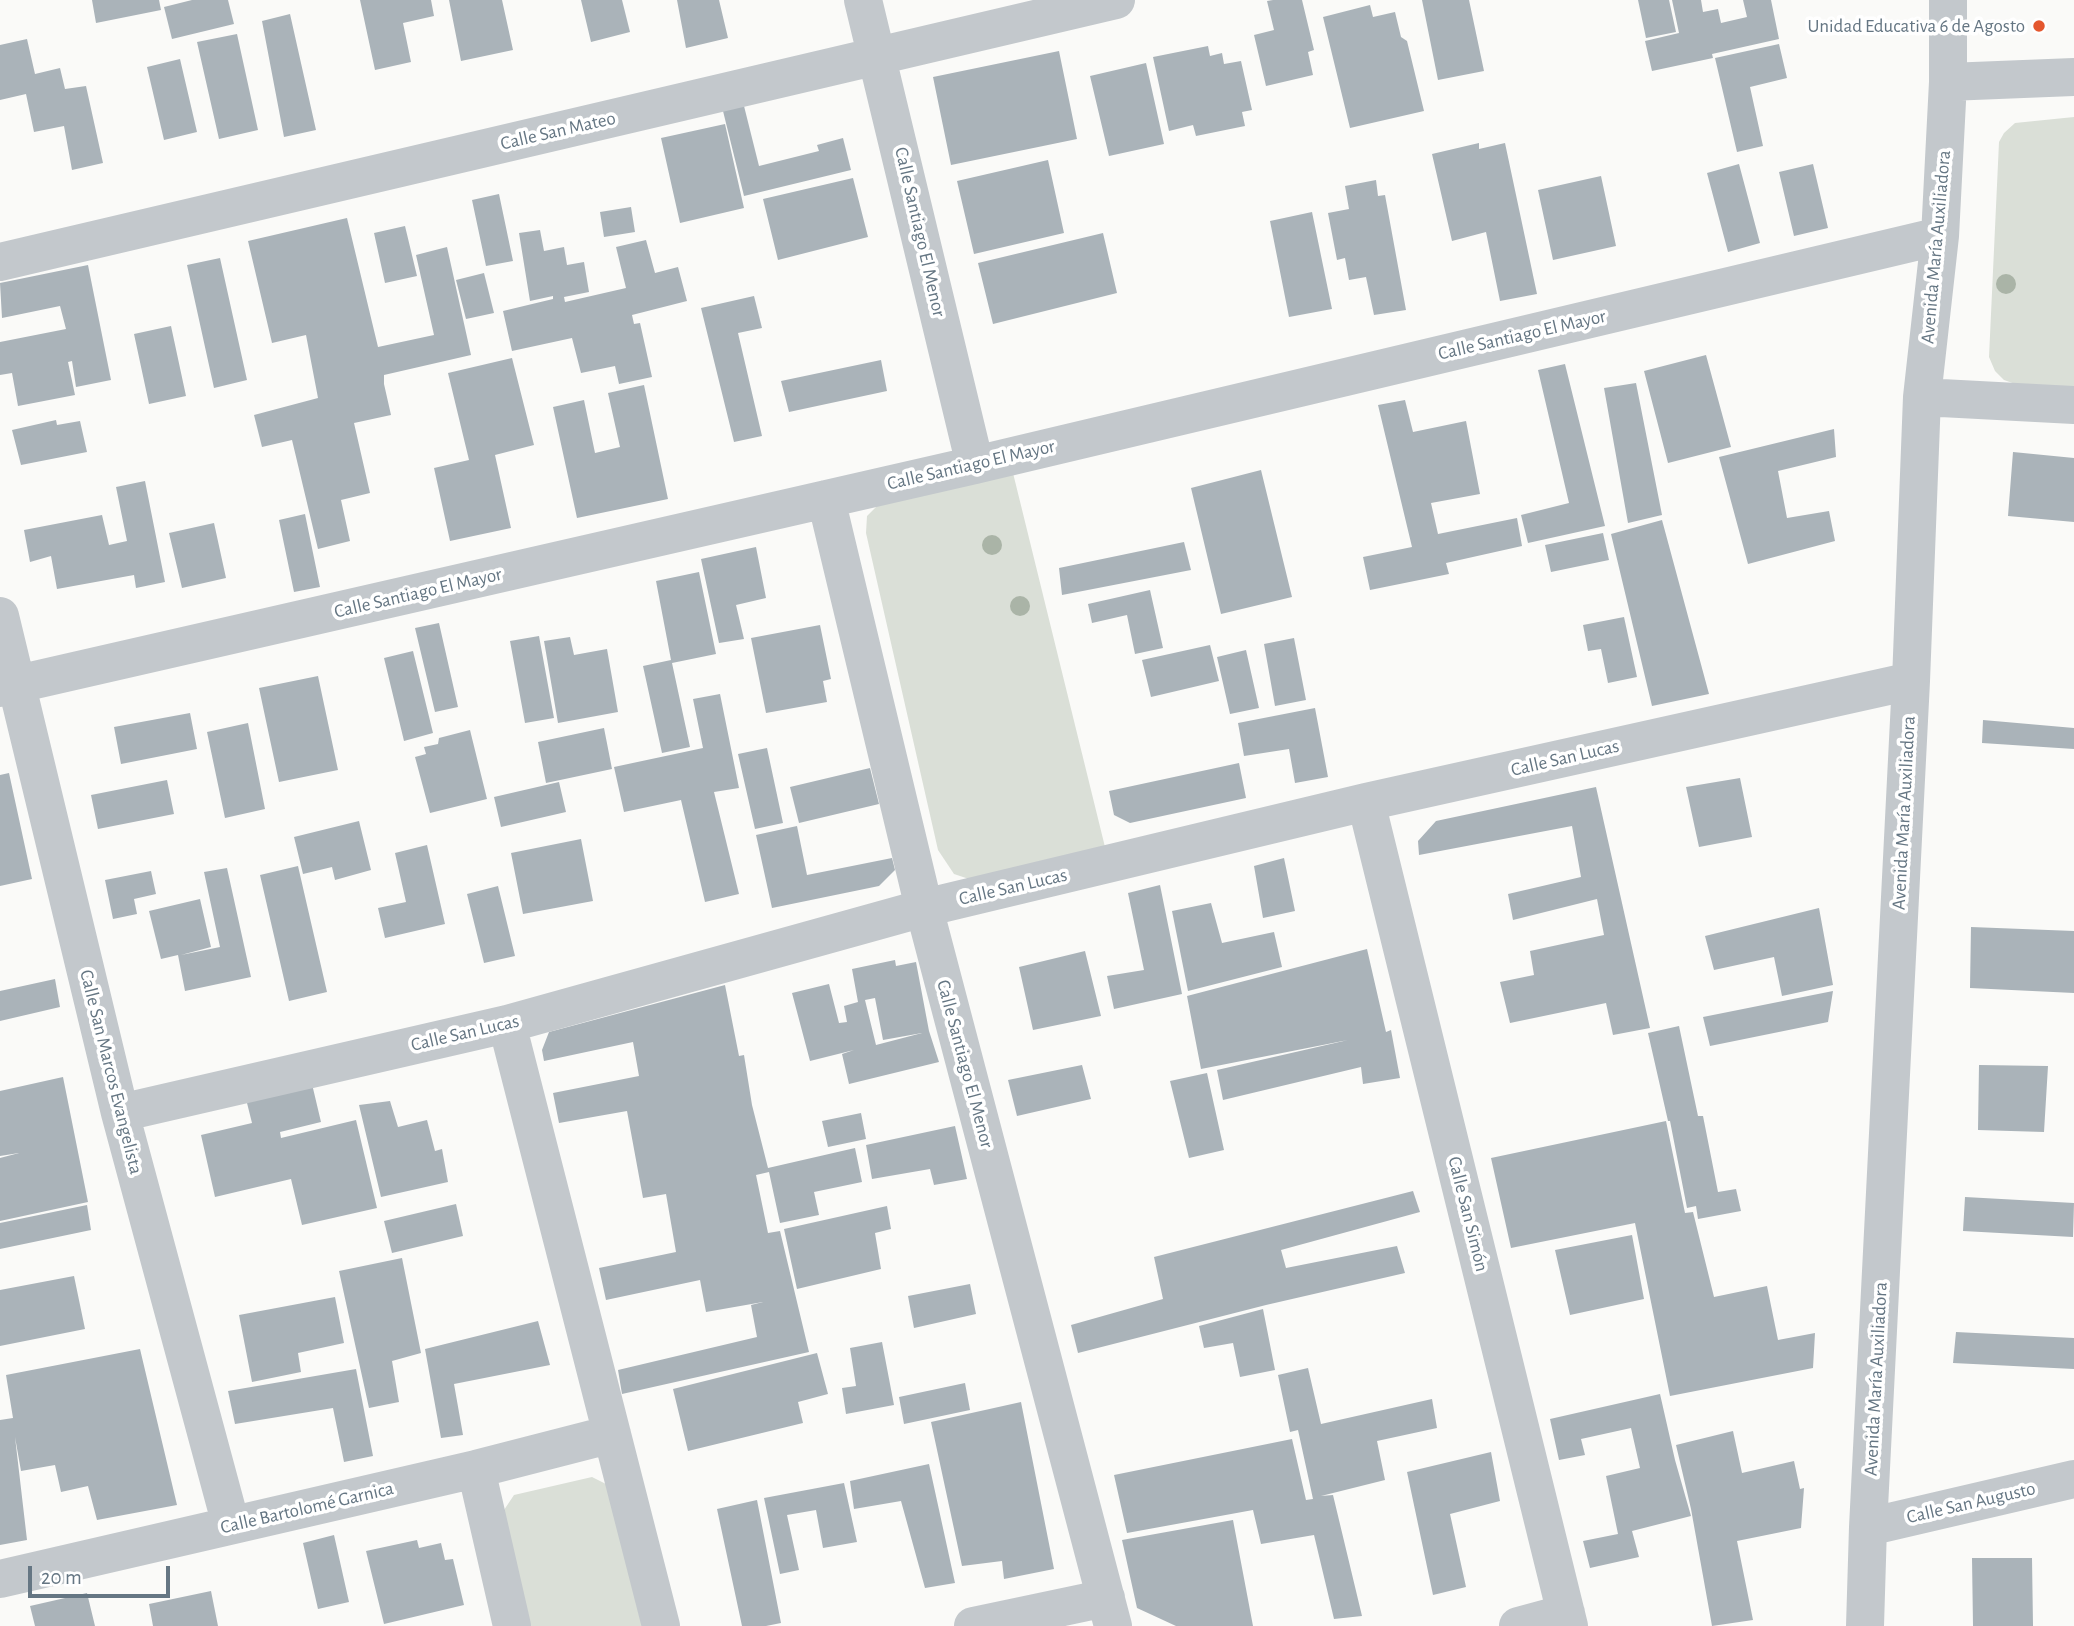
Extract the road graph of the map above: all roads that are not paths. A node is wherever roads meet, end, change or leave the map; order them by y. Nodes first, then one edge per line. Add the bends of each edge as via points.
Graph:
1 (863, 0) edge
2 (1116, 0) edge
3 (1948, 0) edge
4 (878, 56) junction
5 (2074, 77) edge
6 (1948, 82) junction
7 (1940, 236) junction
8 (0, 262) edge
9 (1922, 397) junction
10 (2074, 405) edge
11 (975, 465) junction
12 (826, 499) junction
13 (0, 616) edge
14 (1911, 681) junction
15 (8, 687) edge
16 (1366, 802) junction
17 (924, 908) junction
18 (507, 1024) junction
19 (120, 1113) junction
20 (612, 1434) junction
21 (476, 1469) junction
22 (2074, 1479) edge
23 (231, 1525) junction
24 (1868, 1527) junction
25 (0, 1579) edge
26 (1109, 1612) edge
27 (1568, 1620) edge
28 (512, 1626) edge
29 (661, 1626) edge
30 (973, 1626) edge
31 (1518, 1626) edge
32 (1865, 1626) edge

1 - 4 street, Calle Santiago El Menor
2 - 4 street, Calle San Mateo
3 - 6 street, Avenida María Auxiliadora
4 - 8 street, Calle San Mateo
4 - 11 street, Calle Santiago El Menor
5 - 6 street
6 - 7 street, Avenida María Auxiliadora
7 - 9 street, Avenida María Auxiliadora
7 - 11 street, Calle Santiago El Mayor
9 - 10 street
9 - 14 street, Avenida María Auxiliadora
11 - 12 street, Calle Santiago El Mayor
12 - 15 street, Calle Santiago El Mayor
12 - 17 street, Calle Santiago El Menor
13 - 15 street, Calle San Marcos Evangelista
14 - 16 street, Calle San Lucas
14 - 24 street, Avenida María Auxiliadora
15 - 19 street, Calle San Marcos Evangelista
16 - 17 street, Calle San Lucas
16 - 27 street, Calle San Simón
17 - 18 street, Calle San Lucas
17 - 26 street, Calle Santiago El Menor
18 - 19 street, Calle San Lucas
18 - 20 street
19 - 23 street, Calle San Marcos Evangelista
20 - 21 street, Calle Bartolomé Garnica
20 - 29 street
21 - 23 street, Calle Bartolomé Garnica
21 - 28 street
22 - 24 street, Calle San Augusto
23 - 25 street, Calle Bartolomé Garnica
24 - 32 street, Avenida María Auxiliadora
26 - 30 street
27 - 31 street

